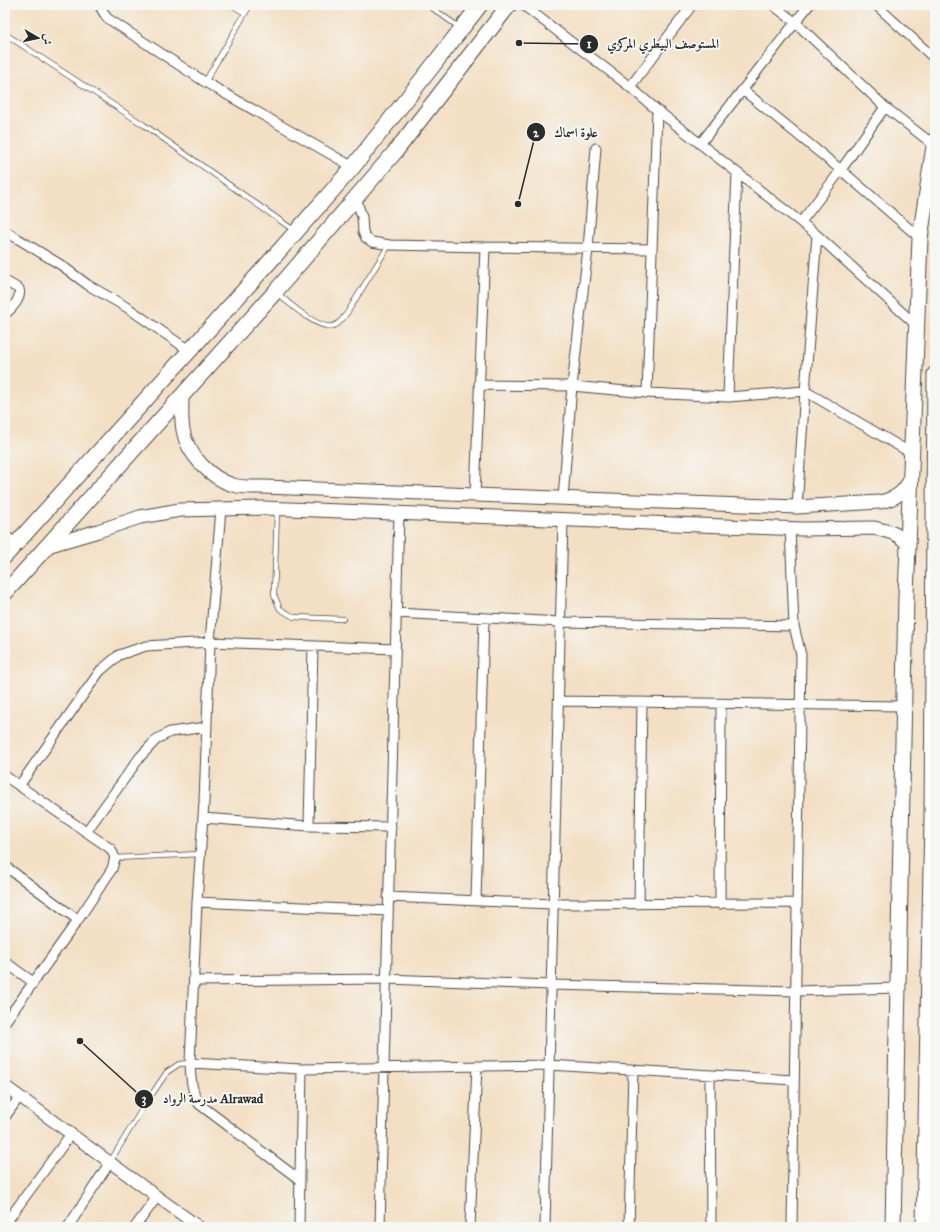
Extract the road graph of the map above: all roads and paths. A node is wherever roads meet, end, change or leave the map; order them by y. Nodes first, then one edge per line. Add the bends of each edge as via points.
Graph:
1 (99, 5) edge
2 (232, 5) edge
3 (250, 5) edge
4 (428, 5) edge
5 (480, 5) edge
6 (509, 5) edge
7 (523, 5) edge
8 (692, 5) edge
9 (773, 5) edge
10 (810, 5) edge
11 (876, 5) edge
12 (245, 13) junction
13 (796, 23) junction
14 (461, 29) junction
15 (5, 34) edge
16 (935, 59) edge
17 (205, 82) junction
18 (630, 86) junction
19 (743, 90) junction
20 (885, 107) junction
21 (657, 110) junction
22 (935, 143) edge
23 (700, 144) junction
24 (596, 148) dead end
25 (353, 167) junction
26 (841, 170) junction
27 (737, 173) junction
28 (356, 198) junction
29 (801, 222) junction
30 (5, 231) edge
31 (296, 232) junction
32 (817, 235) junction
33 (920, 238) junction
34 (390, 245) junction
35 (485, 248) junction
36 (588, 249) junction
37 (652, 249) junction
38 (272, 258) junction
39 (291, 273) junction
40 (5, 282) edge
41 (275, 292) junction
42 (5, 314) edge
43 (916, 325) junction
44 (190, 351) junction
45 (935, 374) edge
46 (479, 385) junction
47 (572, 386) junction
48 (804, 391) junction
49 (647, 393) junction
50 (182, 395) junction
51 (728, 397) junction
52 (934, 444) edge
53 (912, 449) junction
54 (911, 478) junction
55 (264, 487) junction
56 (935, 488) edge
57 (475, 495) junction
58 (514, 496) junction
59 (563, 498) junction
60 (797, 507) junction
61 (263, 508) junction
62 (221, 509) junction
63 (277, 509) junction
64 (399, 514) junction
65 (513, 518) junction
66 (563, 520) junction
67 (790, 528) junction
68 (11, 539) edge
69 (934, 543) edge
70 (908, 545) junction
71 (47, 546) junction
72 (5, 556) edge
73 (934, 569) junction
74 (907, 571) junction
75 (5, 593) edge
76 (396, 613) junction
77 (484, 618) junction
78 (344, 619) dead end
79 (560, 622) junction
80 (794, 626) junction
81 (210, 642) junction
82 (313, 646) junction
83 (396, 649) junction
84 (558, 701) junction
85 (642, 702) junction
86 (721, 704) junction
87 (800, 705) junction
88 (904, 706) junction
89 (207, 727) junction
90 (5, 776) edge
91 (19, 786) junction
92 (203, 818) junction
93 (308, 826) junction
94 (391, 827) junction
95 (86, 832) junction
96 (201, 854) junction
97 (115, 858) junction
98 (5, 866) edge
99 (388, 897) junction
100 (476, 901) junction
101 (197, 902) junction
102 (797, 903) junction
103 (553, 904) junction
104 (639, 904) junction
105 (720, 904) junction
106 (388, 911) junction
107 (78, 920) junction
108 (5, 962) edge
109 (386, 979) junction
110 (194, 981) junction
111 (33, 982) junction
112 (551, 985) junction
113 (898, 988) junction
114 (796, 991) junction
115 (5, 1022) edge
116 (190, 1062) junction
117 (549, 1065) junction
118 (477, 1066) junction
119 (384, 1067) junction
120 (302, 1069) junction
121 (633, 1070) junction
122 (710, 1075) junction
123 (794, 1080) junction
124 (5, 1086) edge
125 (20, 1096) junction
126 (5, 1117) edge
127 (71, 1134) junction
128 (110, 1162) junction
129 (300, 1180) junction
130 (157, 1197) junction
131 (5, 1224) edge
132 (68, 1227) edge
133 (136, 1227) edge
134 (199, 1227) edge
135 (299, 1227) edge
136 (380, 1227) edge
137 (470, 1227) edge
138 (545, 1227) edge
139 (629, 1227) edge
140 (711, 1227) edge
141 (792, 1227) edge
142 (893, 1227) edge
143 (924, 1227) edge

1 - 17 street via 107,18
2 - 12 lane
3 - 12 lane
4 - 14 lane
5 - 14 main road
6 - 28 main road
7 - 18 street
8 - 18 street
9 - 13 street
10 - 13 street
11 - 16 street
12 - 17 lane
13 - 19 street
13 - 20 street
14 - 25 main road
15 - 31 lane via 144,125
17 - 25 street
18 - 21 street
19 - 23 street
19 - 26 street
20 - 22 street
20 - 26 street
21 - 23 street
21 - 37 street
22 - 33 main road
23 - 27 street
24 - 36 street
25 - 31 main road
26 - 29 street
26 - 33 street
27 - 29 street
27 - 51 street
28 - 34 street via 366,238 372,242
28 - 39 main road
29 - 32 street
30 - 44 street via 128,308
31 - 38 main road
32 - 43 street
32 - 48 street
33 - 43 main road
34 - 35 street
34 - 41 lane via 340,323 333,326 315,323
35 - 36 street
35 - 46 street
36 - 37 street
36 - 47 street
37 - 49 street
38 - 39 main road
38 - 44 main road
39 - 41 main road
40 - 42 street via 19,289 20,293
41 - 50 main road
43 - 53 main road
44 - 68 main road
45 - 52 main road
46 - 47 street
46 - 57 street
47 - 49 street
47 - 59 street
48 - 51 street
48 - 53 street
48 - 60 street
49 - 51 street
50 - 55 main road via 183,430 190,448 201,464 216,477 234,485
50 - 71 main road
52 - 53 main road via 930,438 918,436 914,438
52 - 56 main road
53 - 54 main road
54 - 60 main road via 906,488 890,500
54 - 70 main road
55 - 57 main road
55 - 61 main road
56 - 69 main road
57 - 58 main road
58 - 59 main road
58 - 65 main road
59 - 60 main road
61 - 62 main road
61 - 63 main road
62 - 71 main road via 180,510 140,517
62 - 81 street
63 - 64 main road
63 - 78 lane via 274,594 280,609 294,617
64 - 65 main road
64 - 76 street
65 - 66 main road
66 - 67 main road
66 - 79 street
67 - 70 main road via 874,528 896,534
67 - 80 street
68 - 72 main road
69 - 73 main road
70 - 74 main road
71 - 75 main road
73 - 74 main road via 926,578 920,580 910,576
73 - 143 main road
74 - 88 main road
76 - 77 street
76 - 83 street
77 - 79 street
77 - 100 street
79 - 80 street
79 - 84 street
80 - 87 street via 801,655
81 - 82 street
81 - 89 street
81 - 91 street via 146,646 118,655 100,671
82 - 83 street
82 - 93 street
83 - 94 street
84 - 85 street
84 - 103 street
85 - 86 street
85 - 104 street
86 - 87 street
86 - 105 street
87 - 88 street
87 - 102 street
88 - 113 main road
89 - 92 street
89 - 95 street via 170,732 157,739 140,757
90 - 91 street
91 - 95 street
92 - 93 street
92 - 96 street
93 - 94 street
94 - 99 street
95 - 97 street via 111,849
96 - 97 lane
96 - 101 street
97 - 107 street via 112,869
98 - 107 street
99 - 100 street
99 - 106 street
100 - 103 street
101 - 106 street
101 - 110 street
102 - 105 street
102 - 114 street
103 - 104 street
103 - 112 street
104 - 105 street
106 - 109 street
107 - 111 street
108 - 111 street
109 - 110 street
109 - 112 street
109 - 119 street
110 - 116 street
111 - 115 street
112 - 114 street
112 - 117 street
113 - 114 street
113 - 142 main road
114 - 123 street
116 - 120 street
116 - 128 lane via 179,1064 167,1072
116 - 129 street via 193,1091 199,1104
117 - 118 street
117 - 121 street
117 - 138 street
118 - 119 street
118 - 137 street
119 - 120 street
119 - 136 street
120 - 129 street
121 - 122 street
121 - 139 street
122 - 123 street
122 - 140 street
123 - 141 street
124 - 125 street
125 - 126 street
125 - 127 street
127 - 128 street
127 - 131 street
128 - 130 street
128 - 132 street
129 - 135 street
130 - 133 street
130 - 134 street

